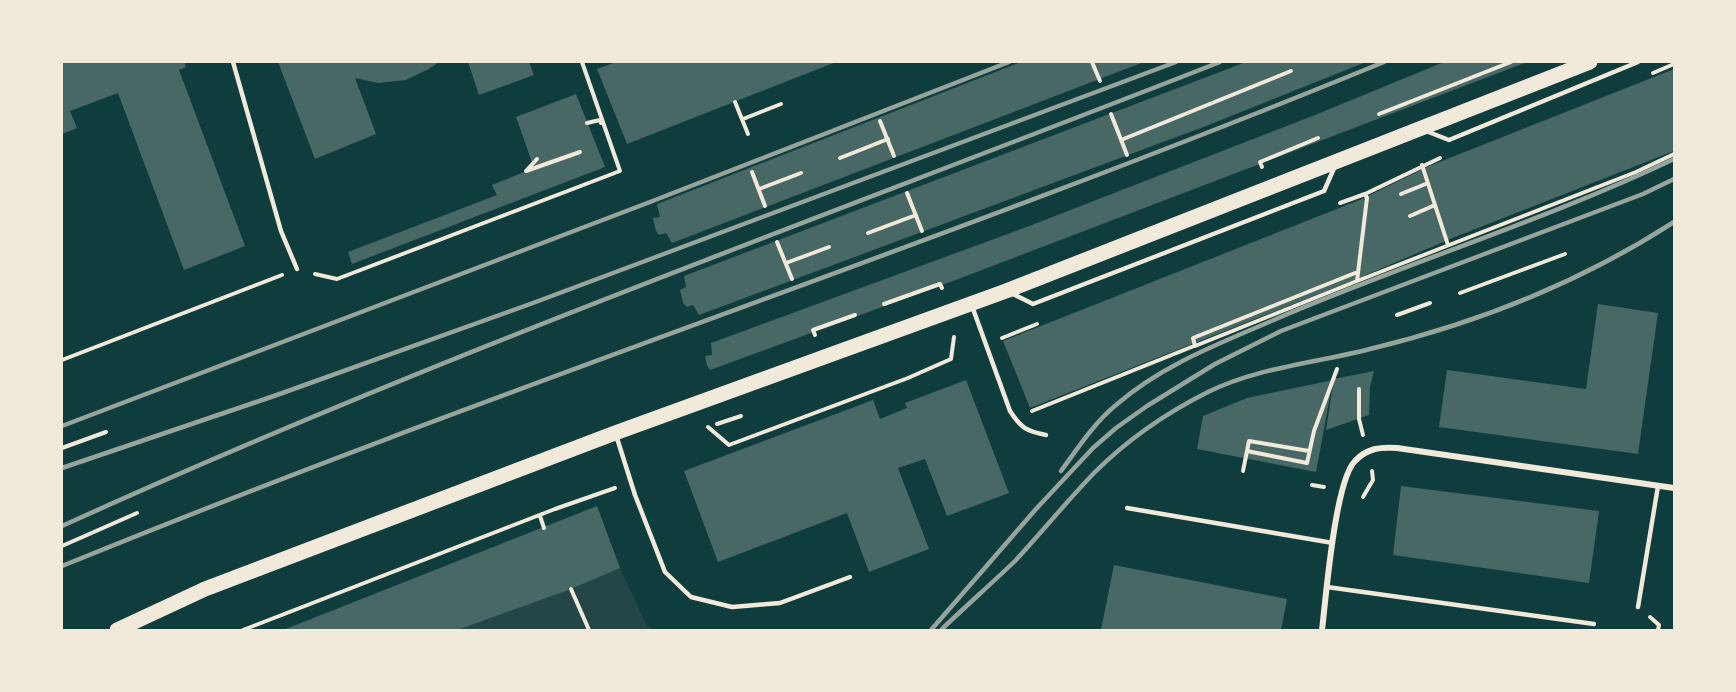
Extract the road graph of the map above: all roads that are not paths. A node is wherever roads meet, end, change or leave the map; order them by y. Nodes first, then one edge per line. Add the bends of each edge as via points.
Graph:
1 (233, 62) edge
2 (1590, 62) edge
3 (1638, 62) edge
4 (1418, 128) junction
5 (1337, 160) junction
6 (297, 269) road end
7 (1006, 291) junction
8 (971, 303) junction
9 (615, 433) junction
10 (1046, 435) dead end
11 (1658, 486) junction
12 (1674, 488) edge
13 (1127, 508) dead end
14 (1333, 543) junction
15 (850, 577) dead end
16 (1327, 587) junction
17 (1638, 607) dead end
18 (1594, 624) dead end
19 (117, 630) edge
20 (1323, 630) edge

1 - 6 lane via 281,231
2 - 4 main road
3 - 4 lane via 1449,140
4 - 5 main road
5 - 7 main road
5 - 7 lane via 1324,191 1033,304
7 - 8 main road
8 - 9 main road
8 - 10 lane via 1010,411 1029,432
9 - 15 lane via 665,572 691,597 732,607 780,603
9 - 19 main road via 205,589
11 - 12 street
11 - 14 street via 1383,447 1368,450 1354,461 1344,479
11 - 17 lane
13 - 14 lane
14 - 16 street
16 - 18 lane
16 - 20 street

